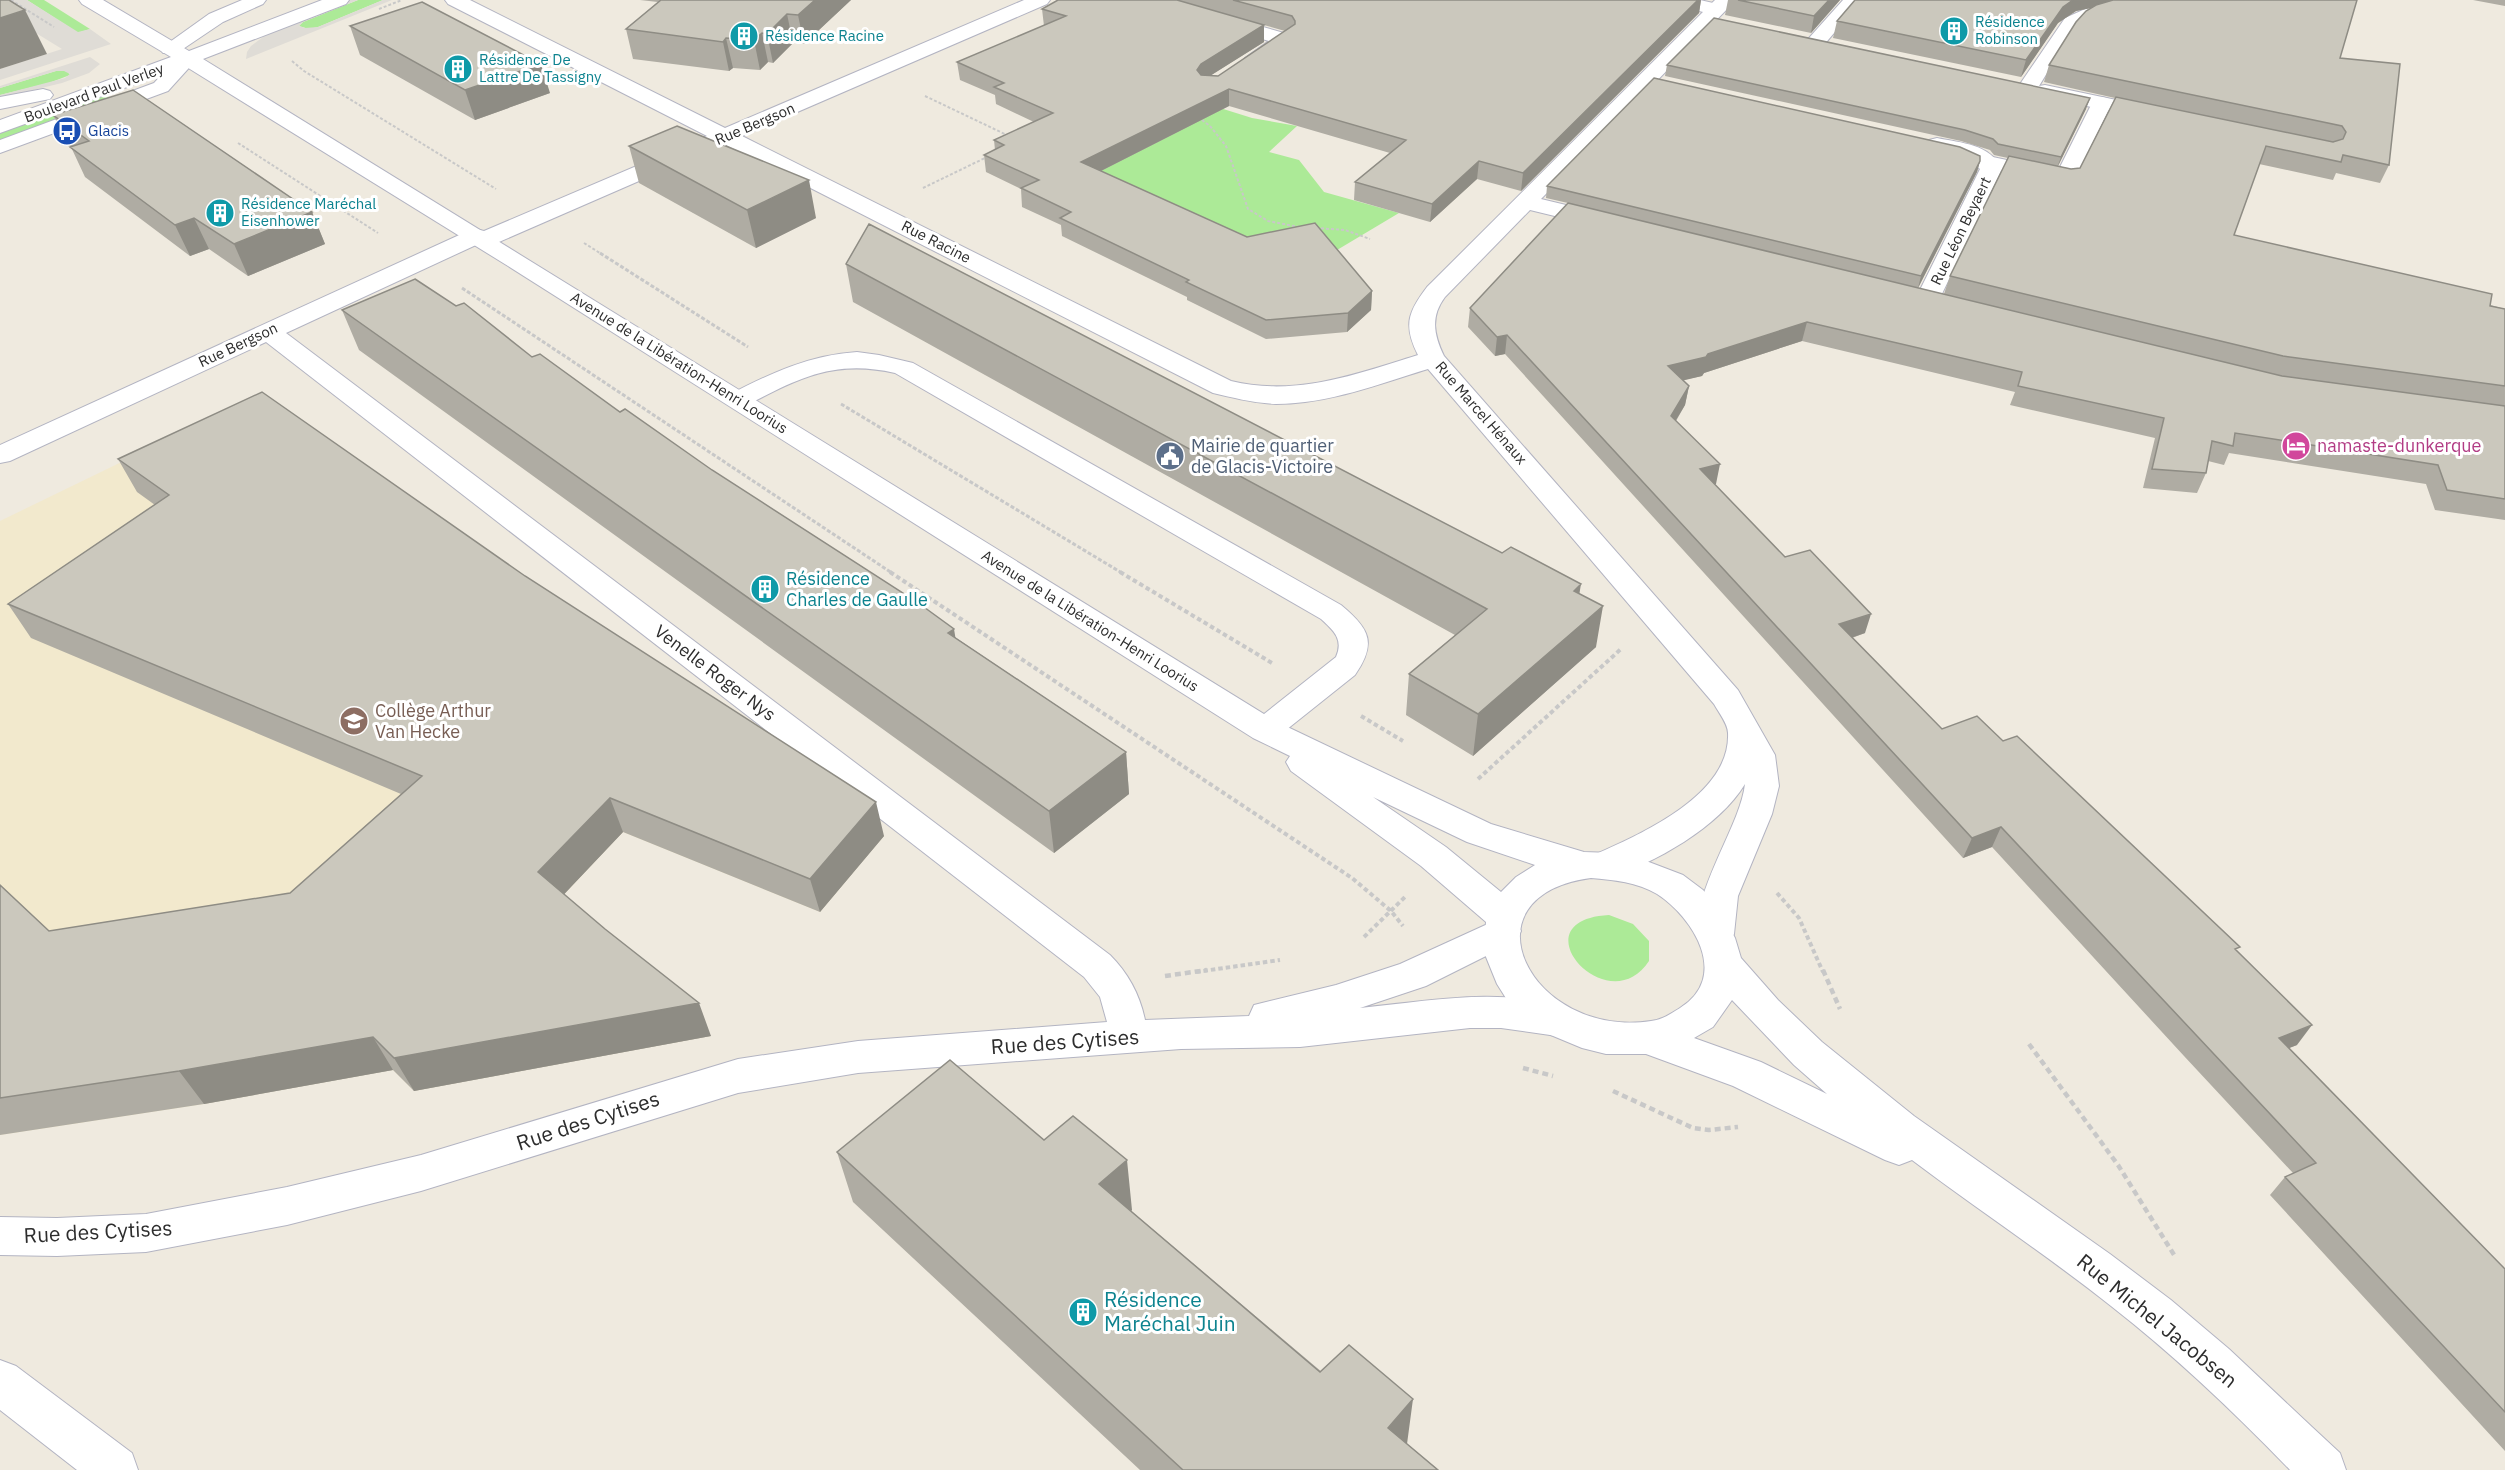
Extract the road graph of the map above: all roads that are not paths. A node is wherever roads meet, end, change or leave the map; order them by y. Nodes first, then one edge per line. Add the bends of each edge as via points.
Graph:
1 (89, 0) edge
2 (257, 0) edge
3 (299, 0) edge
4 (339, 0) edge
5 (455, 0) edge
6 (1675, 0) edge
7 (1853, 0) edge
8 (2196, 0) edge
9 (1025, 2) edge
10 (1719, 13) edge
11 (1211, 18) edge
12 (1793, 38) edge
13 (1816, 42) junction
14 (1838, 47) edge
15 (179, 54) junction
16 (1238, 69) edge
17 (1646, 80) junction
18 (2006, 83) edge
19 (1669, 86) edge
20 (2028, 87) junction
21 (43, 95) junction
22 (2102, 103) junction
23 (0, 104) edge
24 (0, 110) edge
25 (2173, 118) edge
26 (0, 127) edge
27 (725, 137) junction
28 (1914, 140) edge
29 (0, 147) edge
30 (1988, 162) junction
31 (1524, 202) junction
32 (1632, 228) edge
33 (480, 238) junction
34 (1928, 300) edge
35 (268, 331) junction
36 (1433, 359) junction
37 (738, 400) junction
38 (0, 455) edge
39 (1265, 730) junction
40 (1745, 731) junction
41 (1596, 866) junction
42 (1504, 925) junction
43 (1720, 950) junction
44 (1557, 1020) junction
45 (1181, 1033) junction
46 (1127, 1038) junction
47 (1647, 1038) junction
48 (1979, 1186) junction
49 (0, 1236) edge
50 (0, 1382) edge
51 (115, 1470) edge
52 (2323, 1470) edge

1 - 15 street, Avenue de la Libération-Henri Loorius
2 - 15 lane, Boulevard Paul Verley via 216,18
3 - 15 street, Boulevard Paul Verley
4 - 15 street, Boulevard Paul Verley via 251,35
5 - 27 street, Rue Racine
6 - 10 lane
7 - 13 lane
8 - 20 street via 2109,8 2078,17
9 - 27 street, Rue Bergson via 875,73
10 - 17 street, Rue Marcel Hénaux
11 - 16 lane via 1284,39
12 - 13 street
13 - 14 street
15 - 21 street, Boulevard Paul Verley via 117,68
15 - 26 street, Boulevard Paul Verley
15 - 29 lane, Boulevard Paul Verley via 161,87
15 - 33 street, Avenue de la Libération-Henri Loorius
17 - 19 street
17 - 31 street, Rue Marcel Hénaux
18 - 20 street
20 - 22 street
21 - 23 lane, Boulevard Paul Verley
21 - 24 street, Boulevard Paul Verley
22 - 25 street
22 - 30 lane, Rue Léon Beyaert via 2065,179
27 - 33 street, Rue Bergson
27 - 36 street, Rue Racine via 1203,378 1239,392 1279,397 1301,395
28 - 30 street, Rue Léon Beyaert via 1970,153
30 - 34 street, Rue Léon Beyaert via 1990,173
31 - 32 street
31 - 36 street, Rue Marcel Hénaux via 1428,301 1420,326
33 - 35 street, Rue Bergson
33 - 37 street, Avenue de la Libération-Henri Loorius
35 - 38 street, Rue Bergson
35 - 46 street, Venelle Roger Nys via 1097,966 1114,984 1126,1015
36 - 40 street, Rue Marcel Hénaux via 1727,698
37 - 39 street, Avenue de la Libération-Henri Loorius
37 - 39 lane via 817,363 855,359 904,368 1331,612 1349,630 1356,650 1344,668
39 - 41 street, Avenue de la Libération-Henri Loorius via 1479,833 1521,848
39 - 42 street, Avenue de la Libération-Henri Loorius via 1340,791 1460,877 1488,900
40 - 41 street via 1739,765 1717,795 1669,833
40 - 43 street, Rue Marcel Hénaux via 1758,755 1762,786 1755,814 1720,896
41 - 42 street via 1557,871 1534,883 1516,898
41 - 43 street via 1635,870 1670,884 1698,907
42 - 44 street via 1505,961 1516,983 1527,997
42 - 45 street, Rue des Cytises via 1421,972 1357,995
43 - 47 street via 1722,980 1703,1013 1682,1027
43 - 48 street, Rue Michel Jacobsen via 1771,1019 1839,1083
44 - 45 street, Rue des Cytises via 1487,1011 1300,1032
44 - 47 street via 1606,1038
45 - 46 street, Rue des Cytises
46 - 49 street, Rue des Cytises via 858,1057 738,1076 421,1173 297,1204 146,1233
47 - 48 street, Rue Michel Jacobsen via 1747,1074
48 - 52 street, Rue Michel Jacobsen via 2097,1269 2179,1334
50 - 51 street

